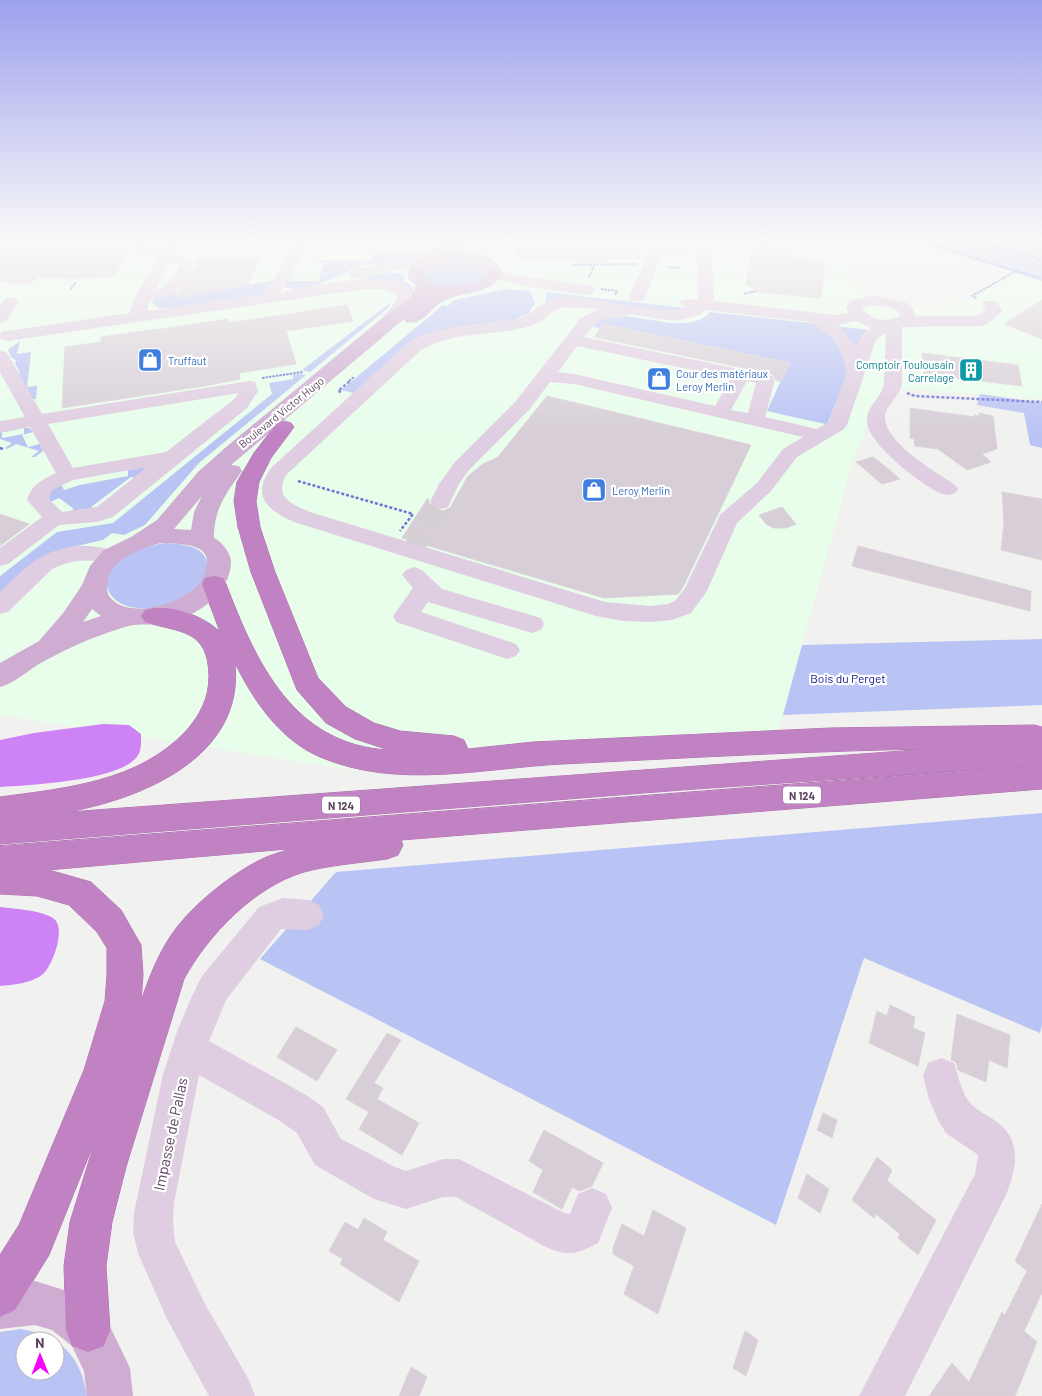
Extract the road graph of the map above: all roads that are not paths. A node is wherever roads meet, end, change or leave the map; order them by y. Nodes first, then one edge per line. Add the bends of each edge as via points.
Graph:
1 (9, 305) edge
2 (140, 305) edge
3 (220, 305) edge
4 (402, 305) edge
5 (411, 305) edge
6 (427, 305) edge
7 (539, 305) edge
8 (550, 305) edge
9 (603, 305) edge
10 (701, 305) joint
11 (702, 305) edge
12 (856, 305) edge
13 (898, 305) edge
14 (991, 305) edge
15 (858, 316) junction
16 (0, 318) edge
17 (136, 318) junction
18 (815, 318) junction
19 (388, 323) junction
20 (894, 323) junction
21 (511, 325) junction
22 (2, 337) edge
23 (573, 340) junction
24 (0, 356) edge
25 (856, 373) junction
26 (742, 375) junction
27 (544, 376) junction
28 (720, 413) junction
29 (37, 420) junction
30 (755, 421) junction
31 (0, 427) edge
32 (277, 434) junction
33 (820, 435) junction
34 (304, 449) junction
35 (172, 456) junction
36 (67, 475) junction
37 (948, 489) dead end
38 (440, 502) tunnel mouth
39 (55, 518) junction
40 (202, 541) junction
41 (139, 542) junction
42 (111, 557) junction
43 (0, 559) edge
44 (214, 584) junction
45 (94, 586) junction
46 (0, 606) edge
47 (142, 617) junction
48 (532, 624) dead end
49 (508, 650) dead end
50 (42, 652) junction
51 (0, 677) edge
52 (1042, 736) edge
53 (1042, 753) edge
54 (533, 754) junction
55 (1042, 777) edge
56 (0, 810) edge
57 (562, 815) junction
58 (0, 831) edge
59 (0, 860) edge
60 (0, 879) edge
61 (308, 915) dead end
62 (189, 1049) junction
63 (941, 1076) dead end
64 (592, 1208) dead end
65 (0, 1295) edge
66 (0, 1307) edge
67 (88, 1330) junction
68 (110, 1396) edge
69 (233, 1396) edge
70 (881, 1396) edge

1 - 16 street
2 - 17 street
3 - 17 street
4 - 19 street
5 - 19 main road, Boulevard Victor Hugo
6 - 32 main road, Boulevard Victor Hugo
7 - 21 street via 531,315
8 - 21 street via 527,322
9 - 10 street via 675,316 690,314
10 - 23 street via 706,308 690,319 603,313 587,322
11 - 18 street
12 - 15 street via 854,311
13 - 20 street via 906,311 908,318
14 - 20 street via 995,311 982,321
15 - 18 street via 836,320
15 - 20 street via 870,322
17 - 22 street
18 - 25 street via 830,327 848,345
19 - 41 main road, Boulevard Victor Hugo via 232,452 165,525
20 - 25 street via 868,338
20 - 37 street via 892,389 876,415 876,425 896,452
21 - 34 street via 453,332 415,346
23 - 26 street
23 - 27 street
24 - 29 street
25 - 33 street via 837,425
26 - 28 street
26 - 30 street via 766,380
27 - 28 street via 574,379
27 - 38 street via 508,422 462,466
28 - 30 street
29 - 31 street
29 - 35 street via 250,386 240,404
29 - 36 street
30 - 33 street
32 - 34 street via 298,436
32 - 40 main road, Boulevard Victor Hugo via 234,468 218,486 205,513
32 - 54 highway via 248,482 245,501 262,572 307,683 336,715 365,731 400,742
33 - 34 street via 790,453 764,488 728,520 695,591 683,607 672,612 650,614 604,610 302,517 281,507 272,494 272,480
35 - 36 street
35 - 39 street via 105,512 68,520
36 - 39 street via 45,486 38,496
39 - 43 street
40 - 41 main road via 172,536
40 - 44 main road via 218,555 219,574
41 - 42 main road
42 - 45 main road via 99,571
42 - 46 street via 80,552 52,559
44 - 47 main road via 182,609
44 - 54 highway via 246,660 272,702 306,736 328,748 397,764
45 - 47 main road via 96,597 103,606 114,613
45 - 50 main road via 73,618
47 - 50 main road via 78,634
47 - 56 highway via 189,622 203,630 220,656 222,696 194,743 138,780 92,795
48 - 49 street via 434,595 420,581 405,616
50 - 51 main road
52 - 54 highway via 830,739
53 - 58 highway, N 124
55 - 57 highway, N 124
57 - 59 highway, N 124
57 - 67 highway via 507,830 305,858 271,870 207,918 184,945 169,972 106,1168 91,1222 84,1266
60 - 65 highway via 37,881 79,893 109,920 124,945 125,975 123,1001 103,1071 34,1240
61 - 62 street, Impasse de Pallas via 282,913 270,918 214,988 199,1017
62 - 64 street via 293,1108 310,1120 328,1152 388,1185 406,1190 443,1178 460,1178 560,1233 574,1234 584,1229
62 - 69 street, Impasse de Pallas via 158,1192 154,1240 171,1282
63 - 70 street via 944,1092 959,1120 989,1138 999,1156 992,1181
66 - 67 main road via 35,1303 64,1311
67 - 68 main road via 107,1368

